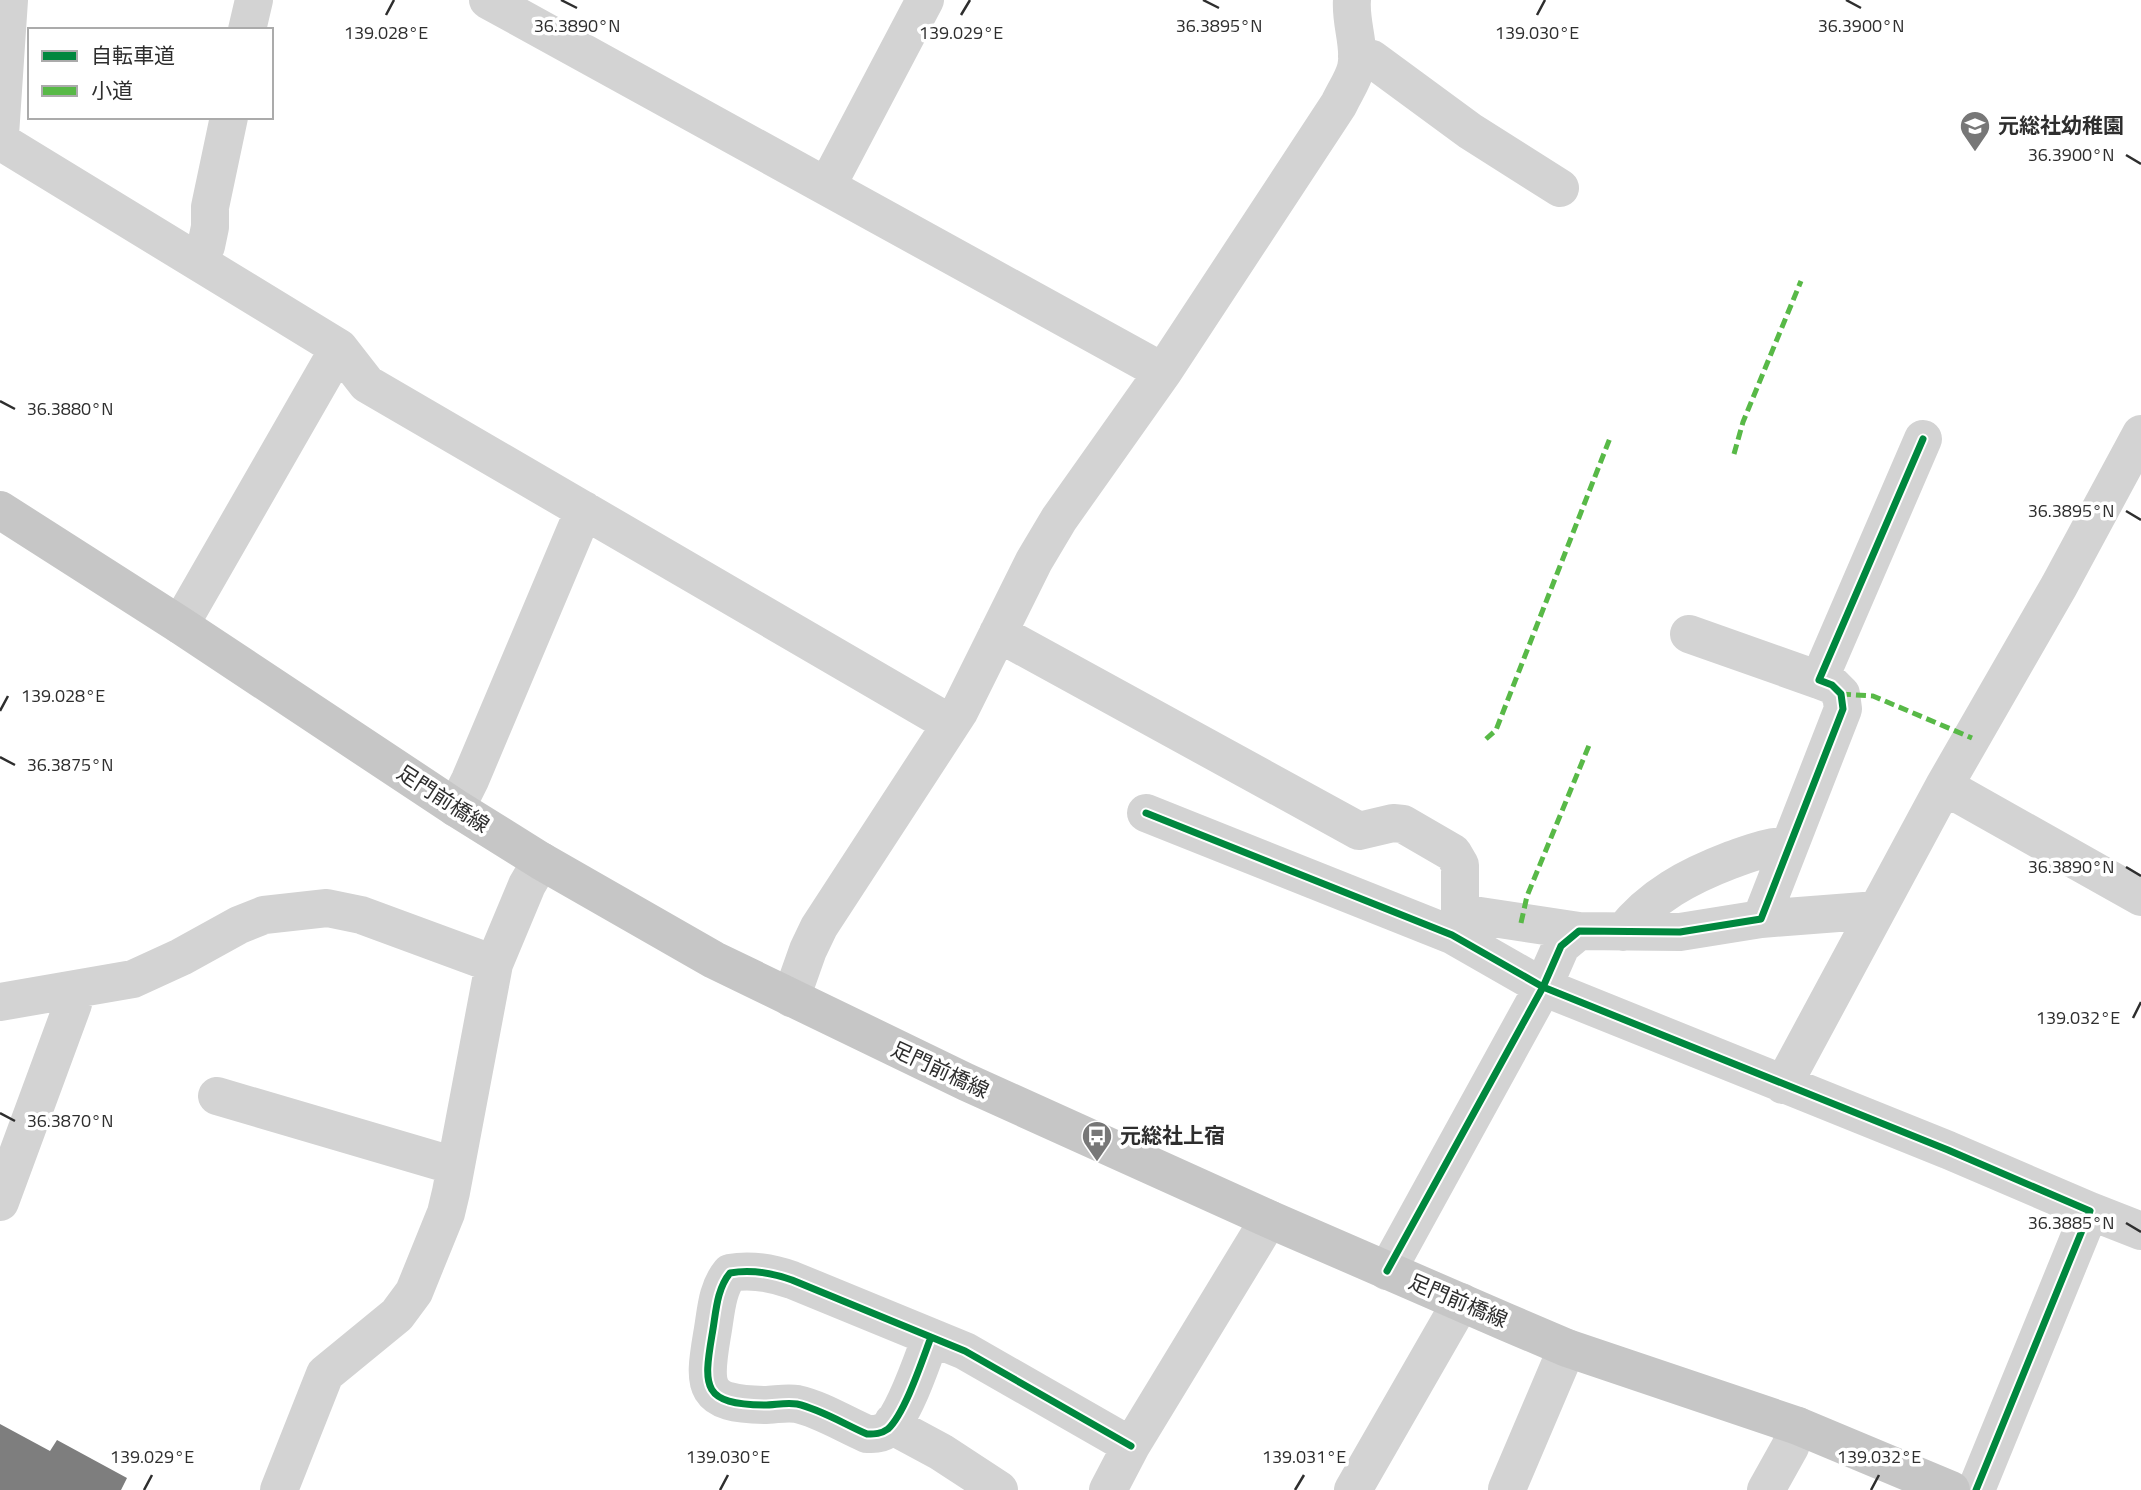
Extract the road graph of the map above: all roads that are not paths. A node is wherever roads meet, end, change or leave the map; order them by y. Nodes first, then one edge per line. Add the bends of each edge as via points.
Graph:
1 (9, 0) edge
2 (254, 0) edge
3 (488, 0) edge
4 (925, 0) edge
5 (1352, 0) edge
6 (247, 28) edge
7 (1357, 56) junction
8 (229, 119) edge
9 (0, 135) edge
10 (0, 141) edge
11 (827, 186) junction
12 (1560, 188) dead end
13 (196, 260) junction
14 (339, 348) junction
15 (1163, 372) junction
16 (2141, 434) edge
17 (1923, 439) dead end
18 (0, 510) edge
19 (584, 510) junction
20 (180, 625) junction
21 (998, 633) junction
22 (1689, 634) dead end
23 (1819, 680) junction
24 (951, 724) junction
25 (1944, 786) junction
26 (456, 808) junction
27 (1146, 813) dead end
28 (1789, 846) junction
29 (541, 861) junction
30 (2141, 897) edge
31 (1877, 910) junction
32 (1761, 919) junction
33 (1456, 924) junction
34 (1579, 931) junction
35 (1623, 932) junction
36 (494, 964) junction
37 (1543, 987) junction
38 (73, 991) junction
39 (790, 999) junction
40 (0, 1002) edge
41 (1783, 1085) junction
42 (217, 1096) dead end
43 (455, 1166) junction
44 (0, 1202) edge
45 (2090, 1211) junction
46 (1269, 1219) junction
47 (2141, 1231) edge
48 (1387, 1271) junction
49 (1461, 1302) junction
50 (932, 1337) junction
51 (1567, 1348) junction
52 (893, 1423) junction
53 (1798, 1426) junction
54 (1131, 1446) junction
55 (1507, 1489) edge
56 (279, 1490) edge
57 (999, 1490) edge
58 (1108, 1490) edge
59 (1353, 1490) edge
60 (1766, 1490) edge
61 (1951, 1490) edge
62 (1976, 1490) edge

1 - 9 street
2 - 6 street
3 - 11 street
4 - 11 street
5 - 7 street
7 - 12 street via 1372,59 1470,131
7 - 15 street via 1339,104
8 - 13 street via 209,206 206,246
10 - 13 street
11 - 15 street
13 - 14 street
14 - 19 street via 367,384
14 - 20 street
15 - 21 street via 1059,519
16 - 25 street
17 - 23 street
18 - 20 main road, 足門前橋線
19 - 24 street
19 - 26 street
20 - 26 main road, 足門前橋線
21 - 24 street
21 - 33 street via 1359,831 1404,824 1453,853 1460,865
22 - 23 street
23 - 28 street via 1841,694 1843,709
24 - 39 street via 819,927
25 - 30 street
25 - 31 street
26 - 29 main road, 足門前橋線
27 - 33 street
28 - 32 street
28 - 35 street via 1770,846 1676,884 1637,914
29 - 36 street
29 - 39 main road, 足門前橋線
31 - 32 street
31 - 41 street
32 - 35 street via 1680,932
33 - 34 street
33 - 37 street
34 - 35 street
34 - 37 street via 1561,946
36 - 38 street via 361,915 327,908 264,915 133,979
36 - 43 street
37 - 41 street
37 - 48 street
38 - 40 street
38 - 44 street via 73,1004
39 - 46 main road, 足門前橋線
41 - 45 street
42 - 43 street
43 - 56 street via 446,1213 414,1292 397,1315 325,1374
45 - 47 street
45 - 62 street
46 - 48 main road, 足門前橋線
46 - 54 street
48 - 49 main road, 足門前橋線
49 - 51 main road, 足門前橋線
49 - 59 street
50 - 52 street
50 - 52 street via 777,1275 743,1271 730,1273 724,1280 707,1366 712,1393 741,1403 794,1404 866,1434 878,1434
50 - 54 street via 990,1364
51 - 53 main road, 足門前橋線
51 - 55 street
52 - 57 street
53 - 60 street
53 - 61 main road, 足門前橋線
54 - 58 street

